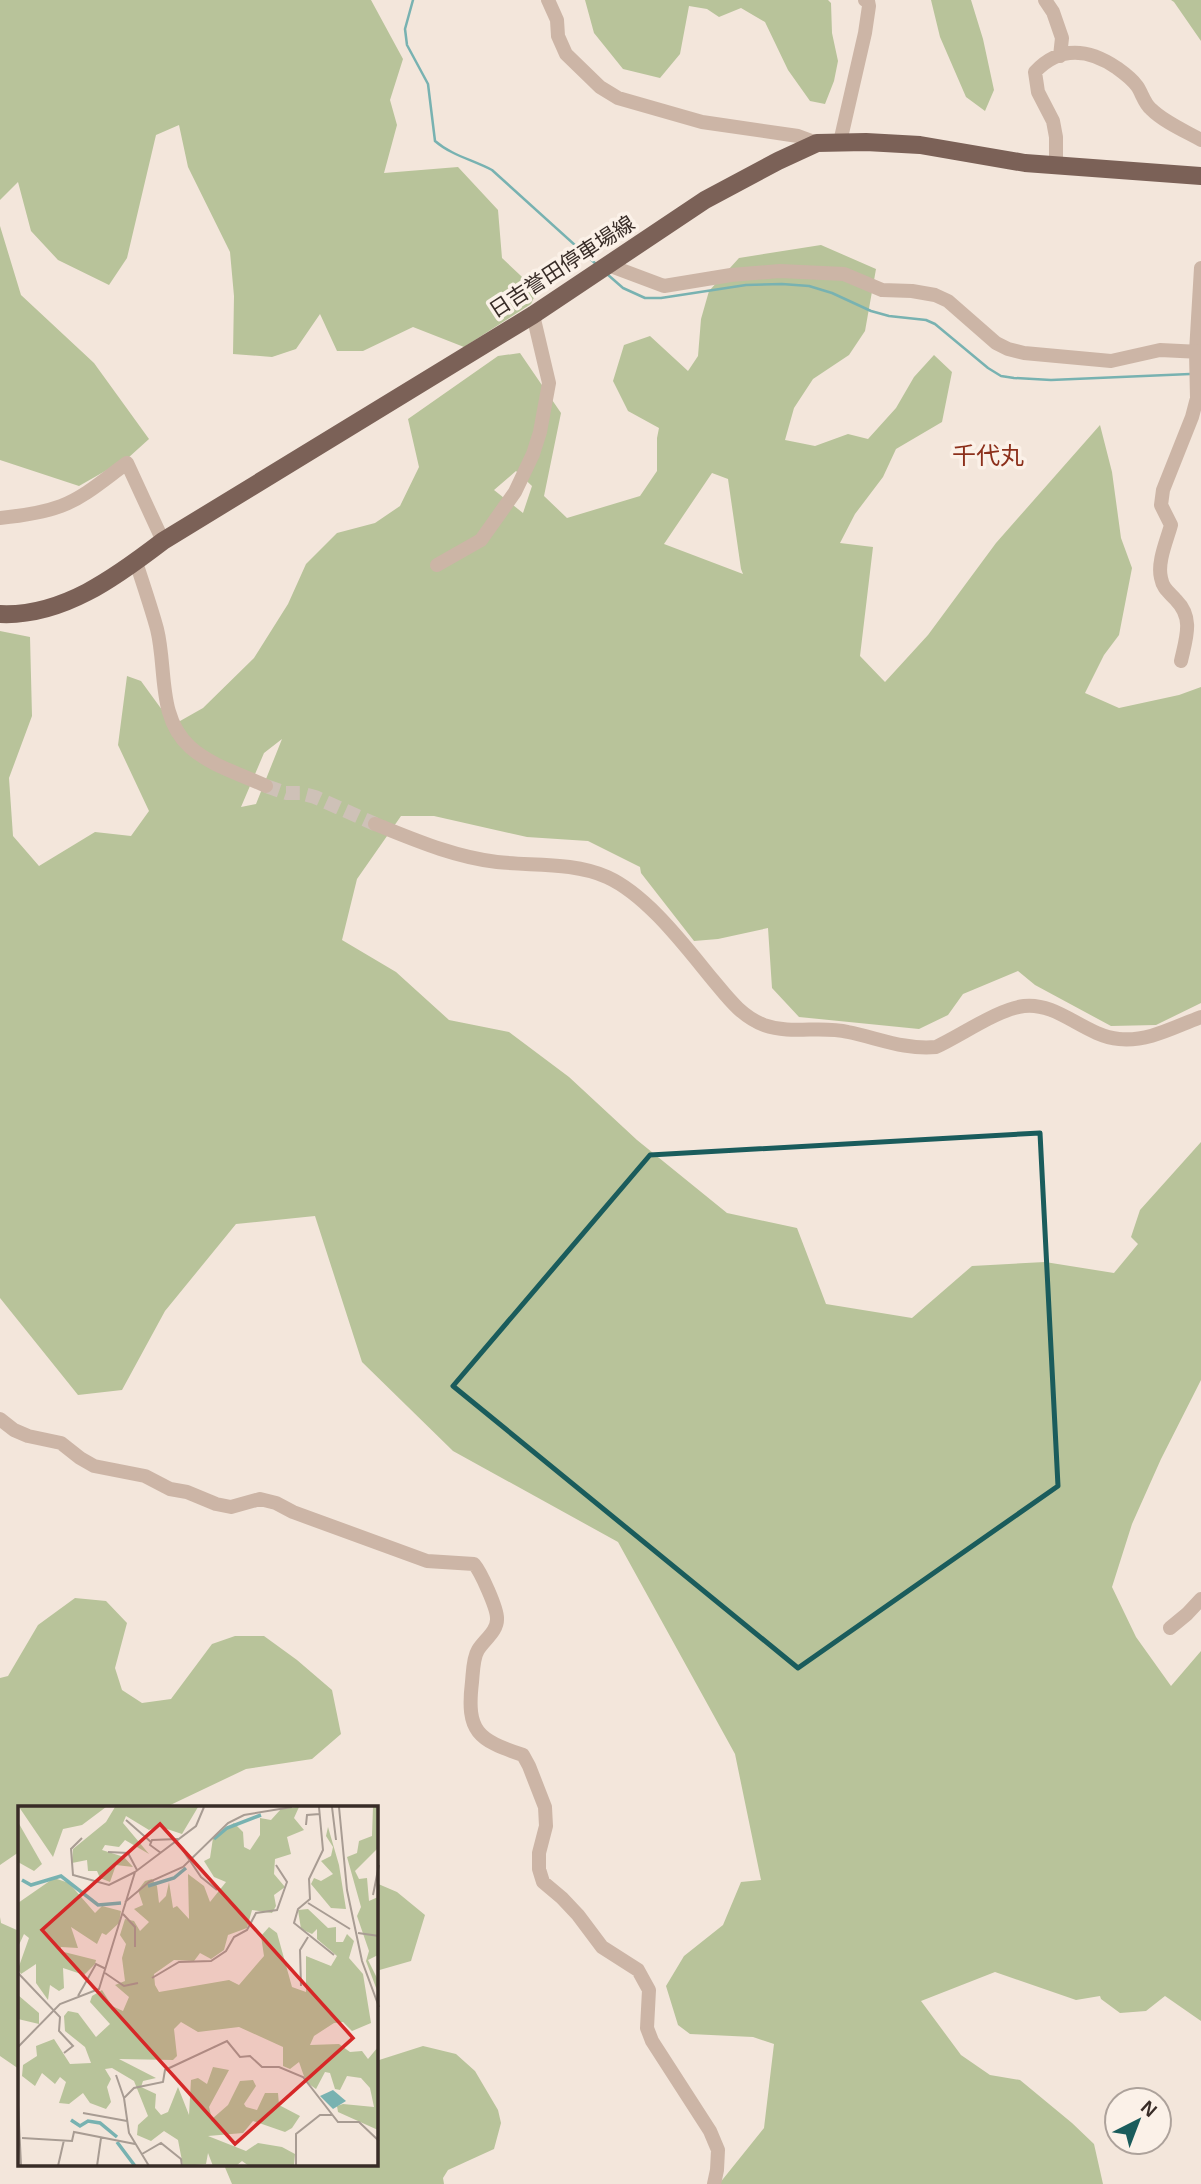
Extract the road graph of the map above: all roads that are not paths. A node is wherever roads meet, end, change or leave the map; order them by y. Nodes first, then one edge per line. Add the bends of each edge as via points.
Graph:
1 (548, 0) edge
2 (865, 0) edge
3 (1045, 0) edge
4 (1060, 56) junction
5 (1201, 140) edge
6 (840, 142) junction
7 (817, 143) junction
8 (1056, 165) junction
9 (1201, 176) edge
10 (607, 265) junction
11 (1201, 268) edge
12 (533, 315) junction
13 (1198, 352) edge
14 (0, 518) edge
15 (163, 541) junction
16 (136, 562) junction
17 (437, 565) dead end
18 (0, 614) edge
19 (1181, 661) dead end
20 (267, 786) tunnel mouth
21 (375, 824) tunnel mouth
22 (1201, 1017) edge
23 (0, 1419) edge
24 (1201, 1599) edge
25 (1170, 1628) dead end
26 (714, 2184) edge

1 - 7 street via 566,54 618,98 702,122
2 - 6 street via 869,6 865,33
3 - 4 street via 1062,38
4 - 5 street via 1069,51 1106,61 1136,85 1156,114
4 - 8 street via 1035,72 1038,92 1053,121
6 - 7 main road, 日吉誉田停車場線
6 - 8 main road, 日吉誉田停車場線 via 920,145
7 - 10 main road, 日吉誉田停車場線 via 705,200
8 - 9 main road, 日吉誉田停車場線
10 - 12 main road, 日吉誉田停車場線
10 - 13 street via 664,286 780,271 844,274 882,290 935,295 996,343 1024,353 1111,361 1160,350
11 - 13 street
12 - 15 main road, 日吉誉田停車場線
12 - 17 street via 549,383 533,454 515,492 481,540
13 - 19 street via 1197,398 1161,505 1171,525 1159,575 1164,589 1186,615 1189,628
14 - 15 street via 61,506 127,463
15 - 16 main road, 日吉誉田停車場線
16 - 18 main road, 日吉誉田停車場線 via 70,601 19,615
16 - 20 street via 157,631 167,710 176,731 203,757
21 - 22 street via 454,854 606,876 652,910 734,1006 764,1025 788,1031 846,1031 926,1048 1024,1006 1041,1006 1094,1033 1119,1039 1151,1037
23 - 26 street via 28,1436 61,1443 94,1466 145,1476 216,1504 231,1507 260,1499 427,1562 474,1564 498,1617 496,1627 476,1653 470,1717 479,1734 523,1755 529,1766 545,1807 539,1861 543,1882 570,1906 602,1947 638,1970 649,1990 647,2028 652,2041 710,2130 718,2150
24 - 25 street

